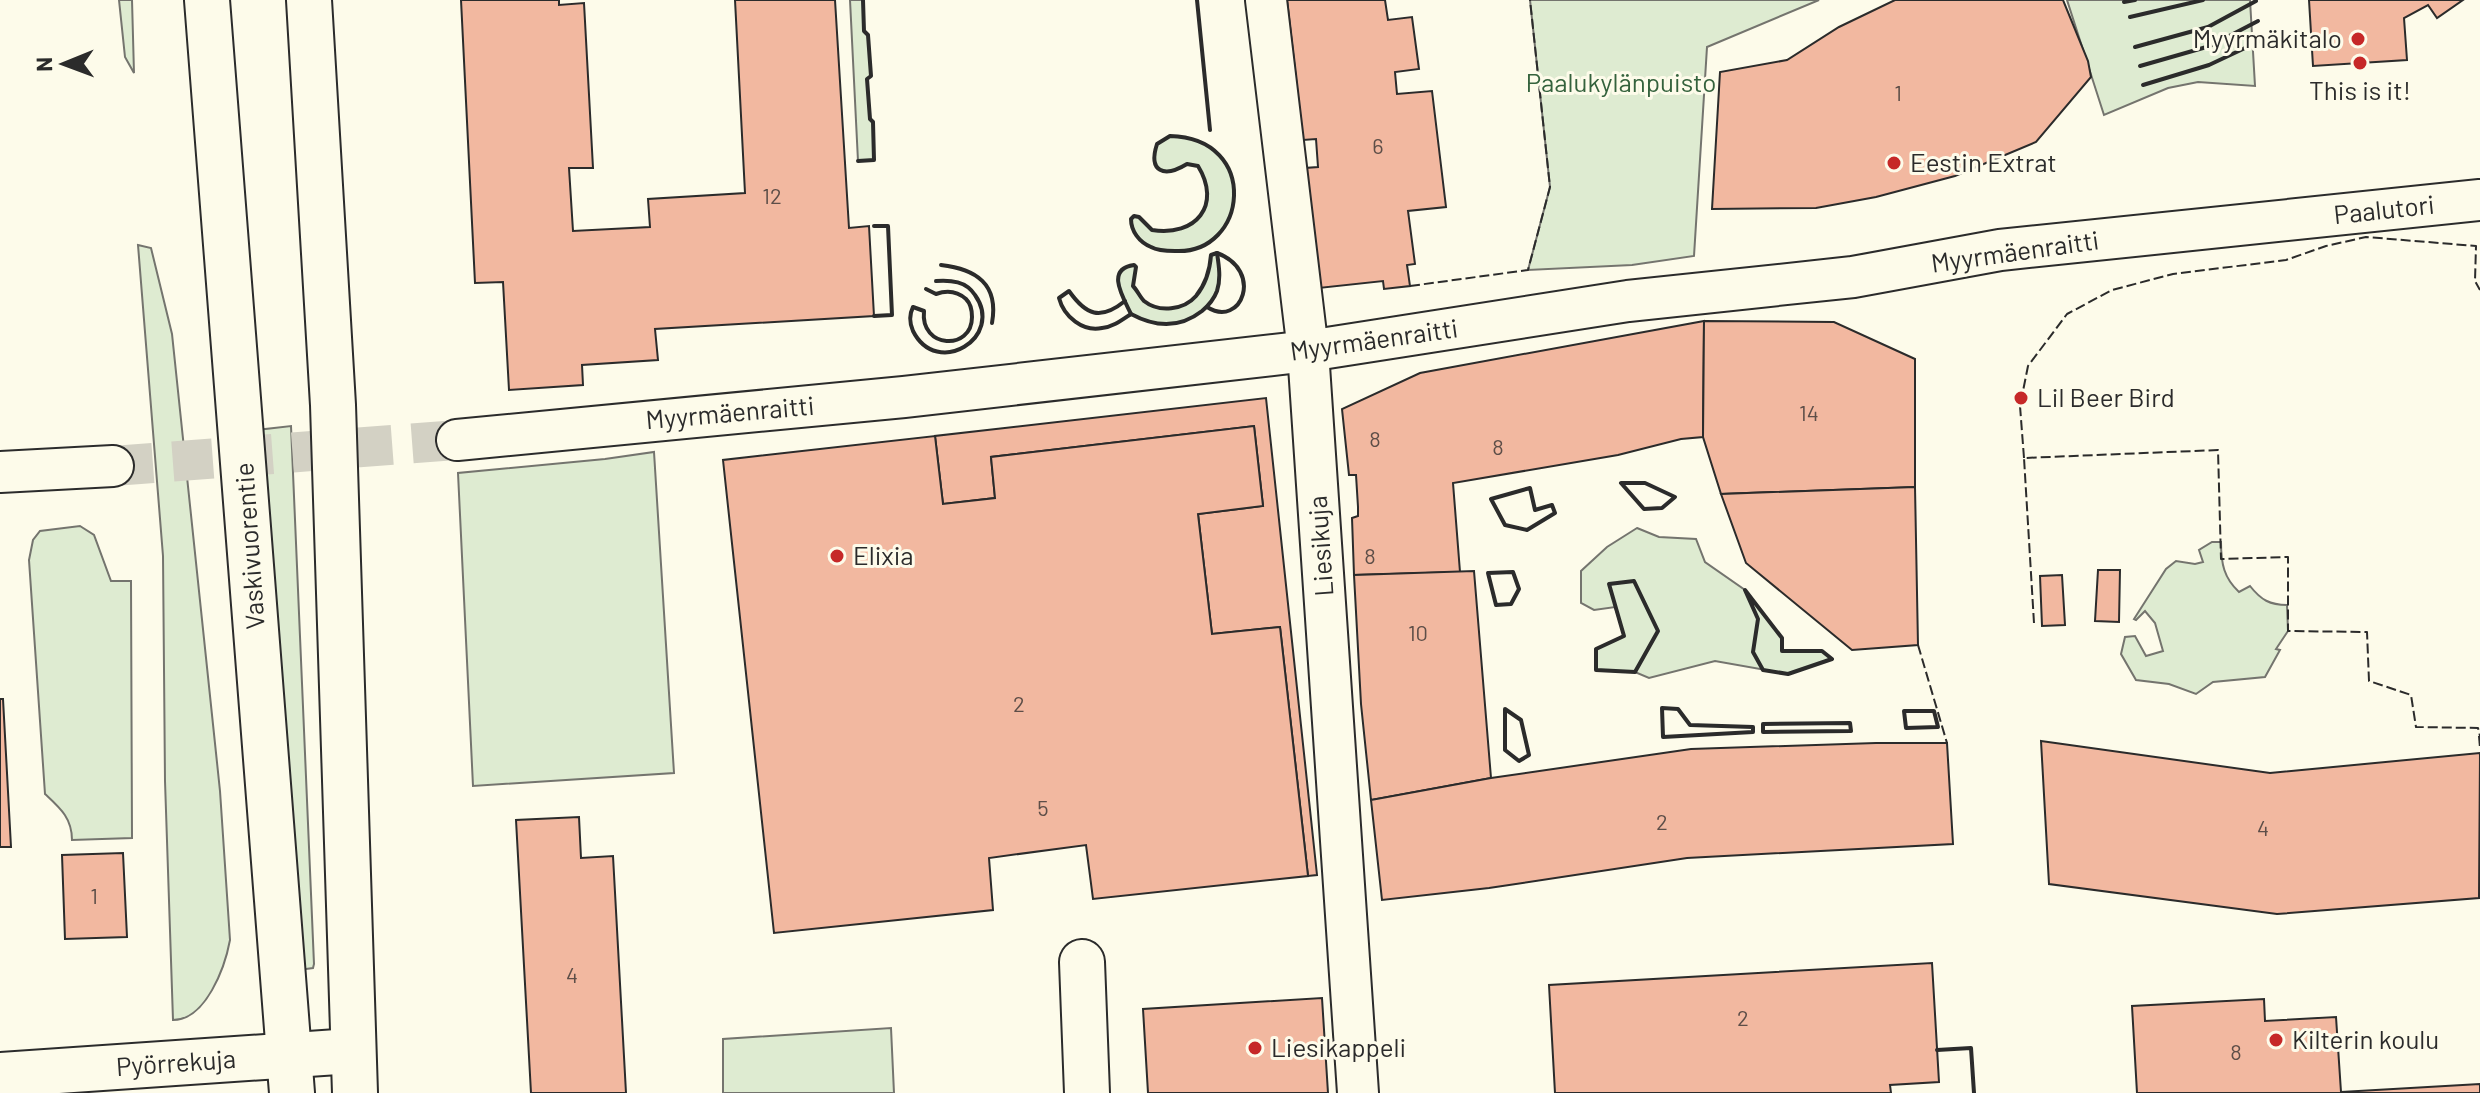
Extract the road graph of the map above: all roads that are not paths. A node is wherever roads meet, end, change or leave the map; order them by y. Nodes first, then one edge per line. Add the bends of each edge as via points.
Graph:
1 (207, 0) edge
2 (309, 0) edge
3 (1266, 0) edge
4 (2480, 200) edge
5 (2288, 220) joint
6 (1308, 351) junction
7 (457, 440) tunnel mouth
8 (113, 466) tunnel mouth
9 (9, 483) edge
10 (1082, 962) dead end
11 (353, 1072) edge
12 (290, 1074) edge
13 (0, 1075) edge
14 (1087, 1093) edge
15 (1358, 1093) edge

1 - 12 main road, Vaskivuorentie
2 - 11 main road via 333,405
3 - 6 street, Liesikuja
4 - 5 street, Paalutori
5 - 6 street, Myyrmäenraitti via 2000,250 1853,277 1628,301
6 - 7 street, Myyrmäenraitti
6 - 15 street, Liesikuja
8 - 9 street
10 - 14 main road
11 - 12 main road, Pyörrekuja
12 - 13 main road, Pyörrekuja

